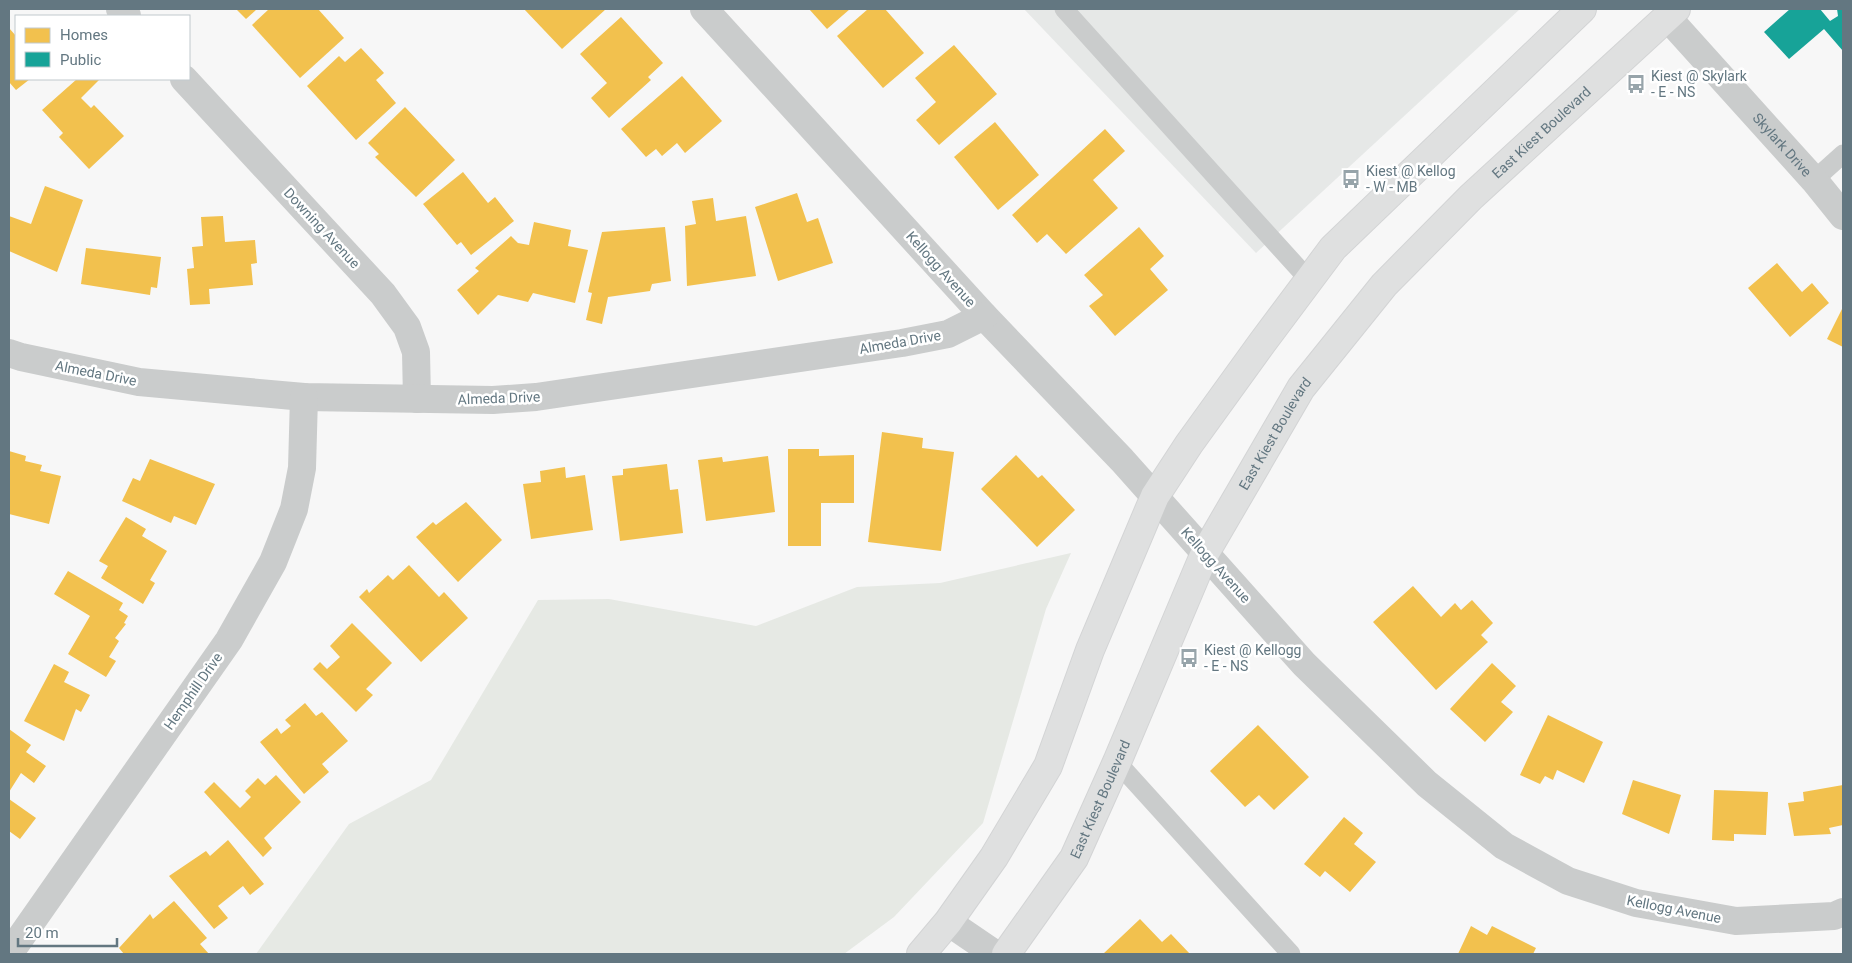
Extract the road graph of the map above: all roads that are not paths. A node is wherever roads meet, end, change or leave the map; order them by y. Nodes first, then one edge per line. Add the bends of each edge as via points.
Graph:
1 (704, 9) edge
2 (1064, 9) edge
3 (1582, 9) edge
4 (1667, 11) edge
5 (185, 80) edge
6 (1843, 154) edge
7 (1814, 180) junction
8 (1843, 216) edge
9 (1309, 280) junction
10 (984, 316) junction
11 (9, 354) edge
12 (304, 397) junction
13 (417, 399) junction
14 (1155, 496) junction
15 (1205, 553) junction
16 (1117, 762) junction
17 (1843, 912) edge
18 (948, 922) junction
19 (9, 954) edge
20 (921, 954) edge
21 (994, 954) edge
22 (1006, 954) edge
23 (1291, 954) edge

1 - 10 street, Kellogg Avenue
2 - 9 lane
3 - 9 main road via 1332,248
4 - 7 street, Skylark Drive
4 - 15 main road, East Kiest Boulevard via 1471,197 1384,285 1301,388
5 - 13 street, Downing Avenue via 383,294 407,327 416,352
6 - 7 lane
7 - 8 street, Skylark Drive
9 - 14 main road
10 - 13 street, Almeda Drive via 948,334 902,343 536,398
10 - 14 street, Kellogg Avenue
11 - 12 street, Almeda Drive via 139,382
12 - 13 street, Almeda Drive
12 - 19 street, Hemphill Drive via 302,468 294,509 273,562 229,640
14 - 15 street, Kellogg Avenue
14 - 18 main road via 1090,650 1048,766 994,857
15 - 16 main road, East Kiest Boulevard
15 - 17 street, Kellogg Avenue via 1324,684 1427,784 1504,846 1568,880 1636,903 1736,921 1834,916
16 - 22 main road, East Kiest Boulevard via 1074,858
16 - 23 lane
18 - 20 main road
18 - 21 street

